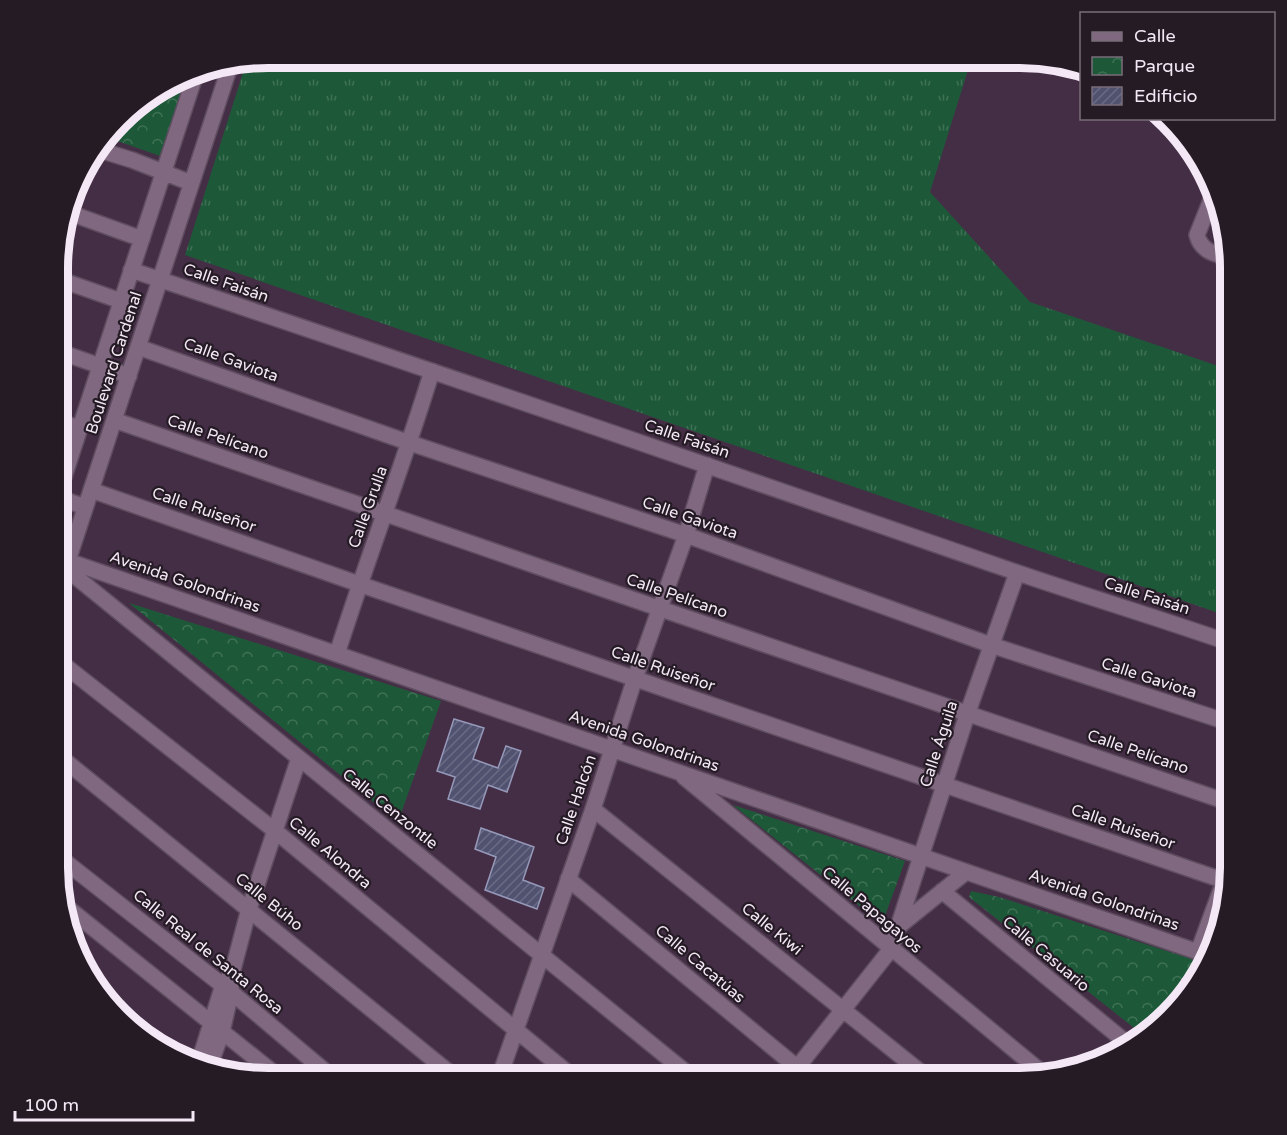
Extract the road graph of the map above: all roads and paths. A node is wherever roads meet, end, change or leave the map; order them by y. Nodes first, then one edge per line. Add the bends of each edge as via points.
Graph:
1 (228, 71) edge
2 (193, 82) edge
3 (104, 152) edge
4 (164, 172) junction
5 (190, 183) junction
6 (1209, 204) edge
7 (74, 215) edge
8 (142, 239) junction
9 (1219, 255) edge
10 (131, 270) junction
11 (160, 280) junction
12 (68, 282) edge
13 (121, 301) junction
14 (138, 347) junction
15 (68, 355) edge
16 (99, 365) junction
17 (432, 371) junction
18 (129, 376) junction
19 (114, 420) junction
20 (68, 425) edge
21 (79, 428) junction
22 (410, 443) junction
23 (68, 463) edge
24 (707, 465) junction
25 (91, 490) junction
26 (68, 501) edge
27 (85, 507) junction
28 (385, 514) junction
29 (686, 535) junction
30 (68, 561) edge
31 (68, 564) edge
32 (68, 565) edge
33 (1017, 573) junction
34 (359, 584) junction
35 (661, 609) junction
36 (1220, 639) edge
37 (991, 645) junction
38 (337, 654) junction
39 (68, 668) edge
40 (635, 678) junction
41 (968, 712) junction
42 (1220, 720) edge
43 (613, 749) junction
44 (299, 758) junction
45 (68, 762) edge
46 (677, 772) junction
47 (945, 785) junction
48 (1220, 799) edge
49 (593, 809) junction
50 (274, 830) junction
51 (920, 856) junction
52 (68, 863) edge
53 (966, 872) junction
54 (568, 879) junction
55 (1219, 879) edge
56 (942, 891) junction
57 (249, 909) junction
58 (72, 911) edge
59 (898, 927) junction
60 (891, 949) junction
61 (1201, 952) edge
62 (541, 954) junction
63 (229, 983) junction
64 (844, 1010) junction
65 (217, 1028) junction
66 (515, 1031) junction
67 (1122, 1039) edge
68 (203, 1057) edge
69 (211, 1059) edge
70 (680, 1067) edge
71 (786, 1067) edge
72 (798, 1067) edge
73 (915, 1067) edge
74 (1035, 1067) edge
75 (267, 1068) edge
76 (322, 1068) edge
77 (443, 1068) edge
78 (503, 1068) edge
79 (561, 1068) edge

1 - 5 street, Boulevard Cardenal
2 - 4 street, Boulevard Cardenal
3 - 4 street
4 - 5 street
4 - 8 street, Boulevard Cardenal
5 - 11 street, Boulevard Cardenal
6 - 9 street via 1197,235 1203,247
7 - 8 street
8 - 10 street, Boulevard Cardenal
10 - 11 street, Calle Faisán
10 - 13 street, Boulevard Cardenal
11 - 14 street, Boulevard Cardenal
11 - 17 street, Calle Faisán
12 - 13 street
13 - 16 street, Boulevard Cardenal
14 - 18 street, Boulevard Cardenal
14 - 22 street, Calle Gaviota
15 - 16 street
16 - 18 street
16 - 21 street, Boulevard Cardenal
17 - 22 street, Calle Grulla
17 - 24 street, Calle Faisán
18 - 19 street, Boulevard Cardenal
19 - 25 street, Boulevard Cardenal
19 - 28 street, Calle Pelícano
20 - 21 street
21 - 23 street, Boulevard Cardenal
22 - 28 street, Calle Grulla
22 - 29 street, Calle Gaviota
24 - 29 street, Calle Halcón
24 - 33 street, Calle Faisán
25 - 27 street, Boulevard Cardenal
25 - 34 street, Calle Ruiseñor
26 - 27 street
27 - 30 street, Boulevard Cardenal
28 - 34 street, Calle Grulla
28 - 35 street, Calle Pelícano
29 - 35 street, Calle Halcón
29 - 37 street, Calle Gaviota
31 - 38 street, Avenida Golondrinas
32 - 44 street, Calle Cenzontle
33 - 36 street, Calle Faisán
33 - 37 street, Calle Águila
34 - 38 street, Calle Grulla
34 - 40 street, Calle Ruiseñor
35 - 40 street, Calle Halcón
35 - 41 street, Calle Pelícano
37 - 41 street, Calle Águila
37 - 42 street, Calle Gaviota
38 - 43 street, Avenida Golondrinas
39 - 50 street, Calle Alondra
40 - 43 street, Calle Halcón
40 - 47 street, Calle Ruiseñor
41 - 47 street, Calle Águila
41 - 48 street, Calle Pelícano
43 - 46 street, Avenida Golondrinas
43 - 49 street, Calle Halcón
44 - 50 street
44 - 62 street, Calle Cenzontle
45 - 57 street, Calle Búho
46 - 51 street, Avenida Golondrinas
46 - 60 street, Calle Papagayos
47 - 51 street, Calle Águila
47 - 55 street, Calle Ruiseñor
49 - 54 street, Calle Halcón
49 - 64 street, Calle Kiwi
50 - 57 street
50 - 66 street, Calle Alondra
51 - 53 street, Avenida Golondrinas
51 - 59 street, Calle Águila
52 - 63 street, Calle Real de Santa Rosa
53 - 56 street
53 - 61 street, Avenida Golondrinas
54 - 62 street, Calle Halcón
54 - 71 street, Calle Cacatúas
56 - 59 street
56 - 67 street, Calle Casuario
57 - 63 street
57 - 77 street, Calle Búho
58 - 65 street
59 - 60 street, Calle Águila
60 - 64 street, Calle Águila
60 - 74 street, Calle Papagayos
62 - 66 street, Calle Halcón
62 - 70 street, Calle Cenzontle
63 - 65 street
63 - 76 street, Calle Real de Santa Rosa
64 - 72 street, Calle Águila
64 - 73 street, Calle Kiwi
65 - 68 street
65 - 69 street
65 - 75 street
66 - 78 street, Calle Halcón
66 - 79 street, Calle Alondra

